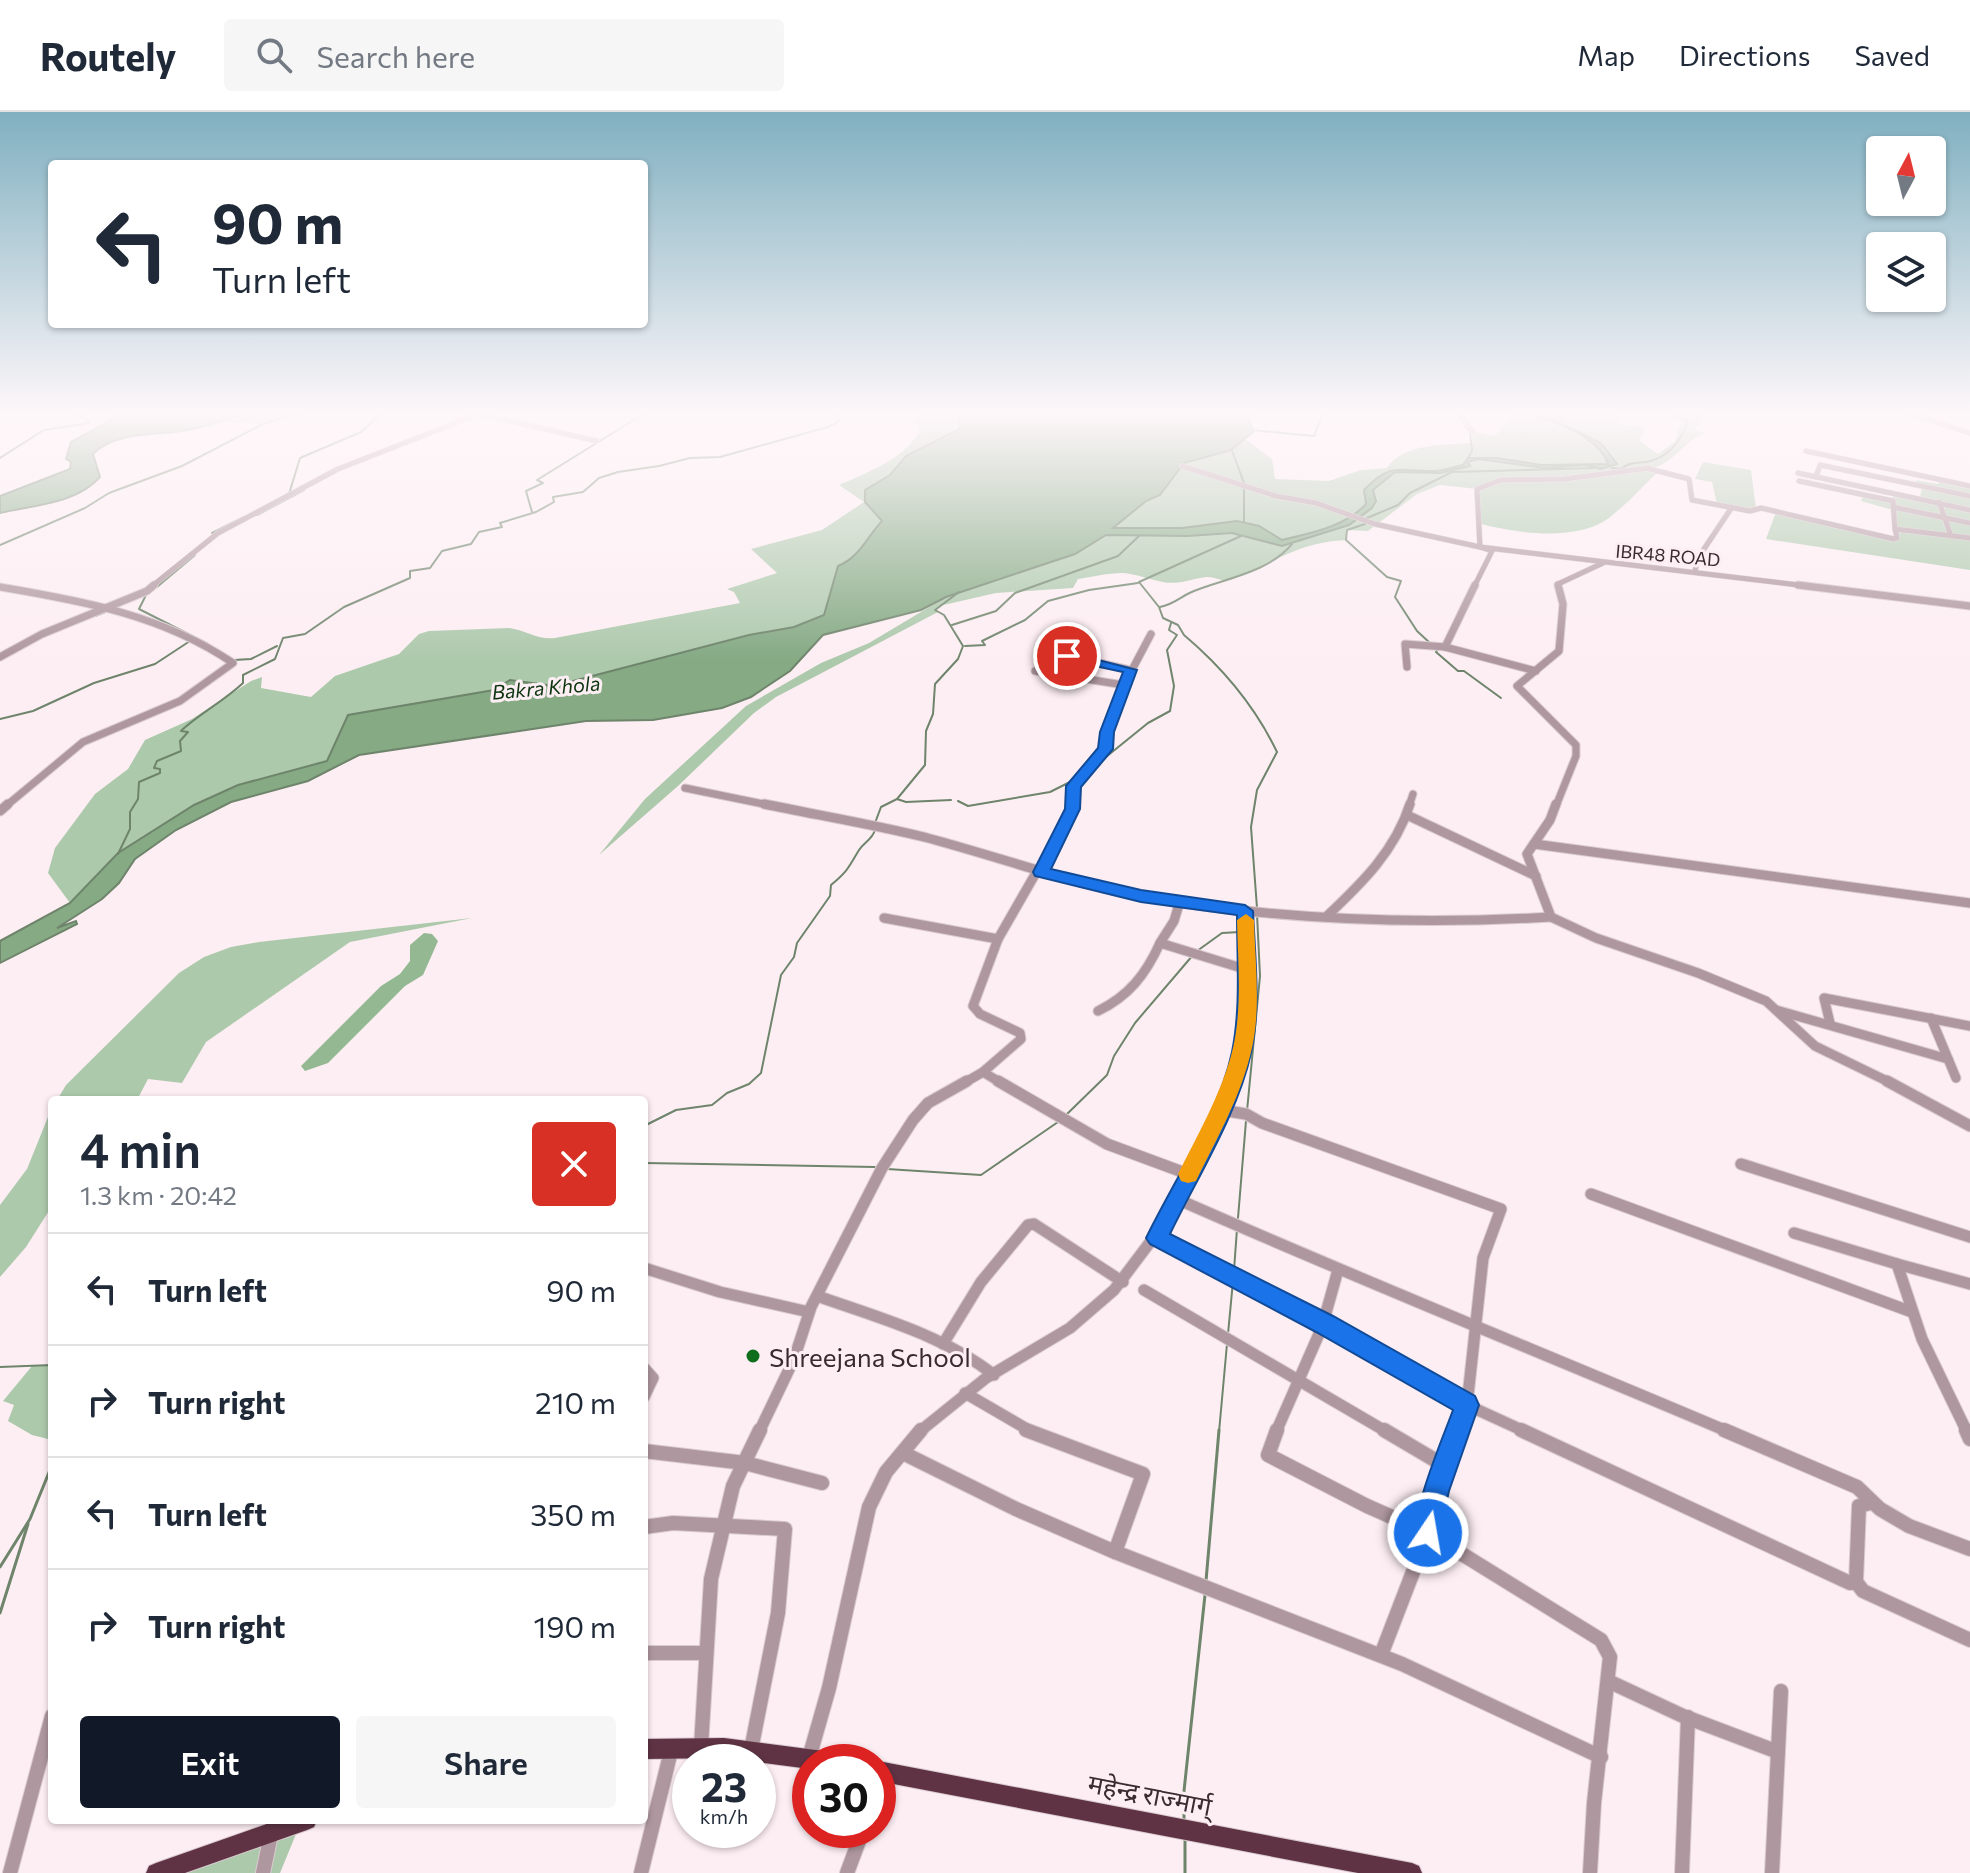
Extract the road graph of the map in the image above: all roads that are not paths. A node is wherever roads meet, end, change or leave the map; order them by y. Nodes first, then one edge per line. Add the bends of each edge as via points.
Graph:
1 (293, 495) edge
2 (1273, 495) edge
3 (1477, 495) edge
4 (1691, 495) edge
5 (1857, 495) edge
6 (1893, 495) edge
7 (1904, 495) edge
8 (1939, 502) junction
9 (1893, 504) junction
10 (1732, 507) junction
11 (1970, 510) edge
12 (1944, 517) junction
13 (1970, 523) edge
14 (1895, 529) junction
15 (1951, 536) junction
16 (1970, 538) edge
17 (1480, 547) junction
18 (1603, 563) junction
19 (1695, 571) junction
20 (0, 587) edge
21 (1970, 606) edge
22 (112, 607) junction
23 (1151, 634) dead end
24 (1446, 647) junction
25 (1050, 652) dead end
26 (0, 657) edge
27 (1407, 667) dead end
28 (1130, 670) junction
29 (1035, 671) dead end
30 (1536, 671) junction
31 (1124, 685) junction
32 (685, 788) dead end
33 (1413, 794) dead end
34 (0, 811) edge
35 (1407, 815) junction
36 (1534, 844) junction
37 (1039, 872) junction
38 (1536, 876) junction
39 (1180, 901) junction
40 (1970, 903) edge
41 (1245, 911) junction
42 (1327, 916) junction
43 (1551, 917) junction
44 (884, 918) dead end
45 (998, 939) junction
46 (1160, 943) junction
47 (1248, 970) junction
48 (1776, 1010) junction
49 (1098, 1011) dead end
50 (1931, 1018) junction
51 (1830, 1023) junction
52 (1970, 1026) edge
53 (1948, 1059) junction
54 (983, 1072) junction
55 (1956, 1078) dead end
56 (1221, 1110) junction
57 (1970, 1126) edge
58 (1741, 1164) dead end
59 (1188, 1174) junction
60 (1591, 1194) dead end
61 (1177, 1199) junction
62 (1794, 1233) dead end
63 (1970, 1237) edge
64 (1157, 1238) junction
65 (1897, 1264) junction
66 (648, 1269) edge
67 (1338, 1270) junction
68 (1123, 1282) junction
69 (1970, 1284) edge
70 (1144, 1290) dead end
71 (817, 1296) junction
72 (809, 1312) junction
73 (1912, 1312) junction
74 (1324, 1324) junction
75 (1476, 1324) junction
76 (943, 1344) junction
77 (994, 1375) junction
78 (1297, 1380) junction
79 (965, 1393) junction
80 (1467, 1405) junction
81 (1970, 1439) edge
82 (648, 1451) edge
83 (903, 1453) junction
84 (745, 1463) junction
85 (1445, 1466) junction
86 (822, 1483) dead end
87 (1870, 1503) junction
88 (724, 1524) junction
89 (648, 1526) edge
90 (1428, 1533) junction
91 (1970, 1549) edge
92 (1115, 1552) junction
93 (1856, 1582) junction
94 (1970, 1640) edge
95 (648, 1653) edge
96 (705, 1653) junction
97 (1381, 1655) junction
98 (1608, 1681) junction
99 (1781, 1691) dead end
100 (1688, 1717) junction
101 (701, 1744) edge
102 (752, 1744) edge
103 (812, 1744) edge
104 (672, 1747) joint
105 (648, 1749) edge
106 (1778, 1752) junction
107 (46, 1756) edge
108 (1601, 1757) junction
109 (896, 1780) edge
110 (273, 1826) edge
111 (856, 1848) edge
112 (10, 1873) edge
113 (156, 1873) edge
114 (263, 1873) edge
115 (641, 1873) edge
116 (847, 1873) edge
117 (1412, 1873) edge
118 (1590, 1873) edge
119 (1682, 1873) edge
120 (1772, 1873) edge

1 - 22 street via 237,521 154,587
2 - 17 street, IBR48 ROAD
3 - 17 street
4 - 10 street via 1692,500
5 - 9 street
6 - 9 street
7 - 8 street
8 - 11 street
8 - 12 street
9 - 12 street
9 - 14 street
10 - 14 street via 1761,508 1894,539
10 - 19 street
12 - 13 street
12 - 15 street
14 - 15 street
15 - 16 street
17 - 18 street, IBR48 ROAD
17 - 24 street via 1492,551
18 - 19 street, IBR48 ROAD
18 - 30 street via 1558,584 1563,604 1559,651
19 - 21 street, IBR48 ROAD
20 - 22 street
22 - 26 street
22 - 34 street via 180,630 233,663 180,701 83,742
23 - 28 street
24 - 27 street via 1405,644
24 - 30 street
25 - 28 street
28 - 31 street
29 - 31 street
30 - 36 street via 1517,686 1576,745 1576,756 1550,820
31 - 37 street via 1106,749 1074,786 1072,809
32 - 37 street via 923,837
33 - 35 street
35 - 38 street
35 - 42 street via 1388,855
36 - 38 street via 1527,854
36 - 40 street
37 - 39 street
37 - 45 street
38 - 43 street
39 - 41 street
39 - 46 street
41 - 42 street
41 - 47 street
42 - 43 street via 1450,923
43 - 48 street via 1766,1001
44 - 45 street
45 - 54 street via 973,1006 1020,1033 1021,1039
46 - 47 street
46 - 49 street via 1133,989
47 - 56 street via 1241,1055
48 - 51 street
48 - 57 street via 1815,1046
50 - 51 street via 1824,998
50 - 52 street
50 - 53 street
51 - 53 street
53 - 55 street
54 - 59 street via 1095,1139
54 - 71 street via 928,1103 913,1120 882,1168
56 - 59 street
56 - 75 street via 1246,1114 1501,1209 1483,1258
58 - 63 street
59 - 61 street
60 - 73 street
61 - 64 street
61 - 67 street
62 - 65 street
64 - 68 street
64 - 74 street
65 - 69 street
65 - 73 street
66 - 72 street
67 - 74 street
67 - 75 street
68 - 76 street via 1045,1230 1028,1225 986,1274
68 - 77 street via 1068,1330
70 - 78 street
71 - 72 street
71 - 76 street
72 - 84 street via 794,1359
73 - 81 street
74 - 78 street
74 - 80 street
75 - 80 street
75 - 87 street via 1857,1487
76 - 77 street via 976,1359
77 - 79 street
78 - 85 street
78 - 90 street via 1268,1455
79 - 83 street
79 - 92 street via 1020,1428 1143,1474
80 - 85 street
80 - 93 street via 1770,1548
82 - 84 street
83 - 92 street
83 - 103 street via 887,1470 865,1522
84 - 86 street
84 - 88 street
85 - 90 street
87 - 91 street via 1940,1541
87 - 93 street via 1859,1506
88 - 89 street
88 - 96 street via 711,1579
88 - 102 street via 785,1529 778,1621
90 - 97 street
90 - 98 street via 1601,1640 1610,1657
92 - 97 street
93 - 94 street via 1863,1591
95 - 96 street
96 - 101 street
97 - 108 street
98 - 100 street
98 - 108 street
99 - 106 street
100 - 106 street
100 - 119 street
104 - 105 highway
104 - 115 street
106 - 120 street
107 - 112 street
108 - 118 street
109 - 117 highway, महेन्द्र राज्मार्ग्
110 - 113 highway
110 - 114 street
111 - 116 street

